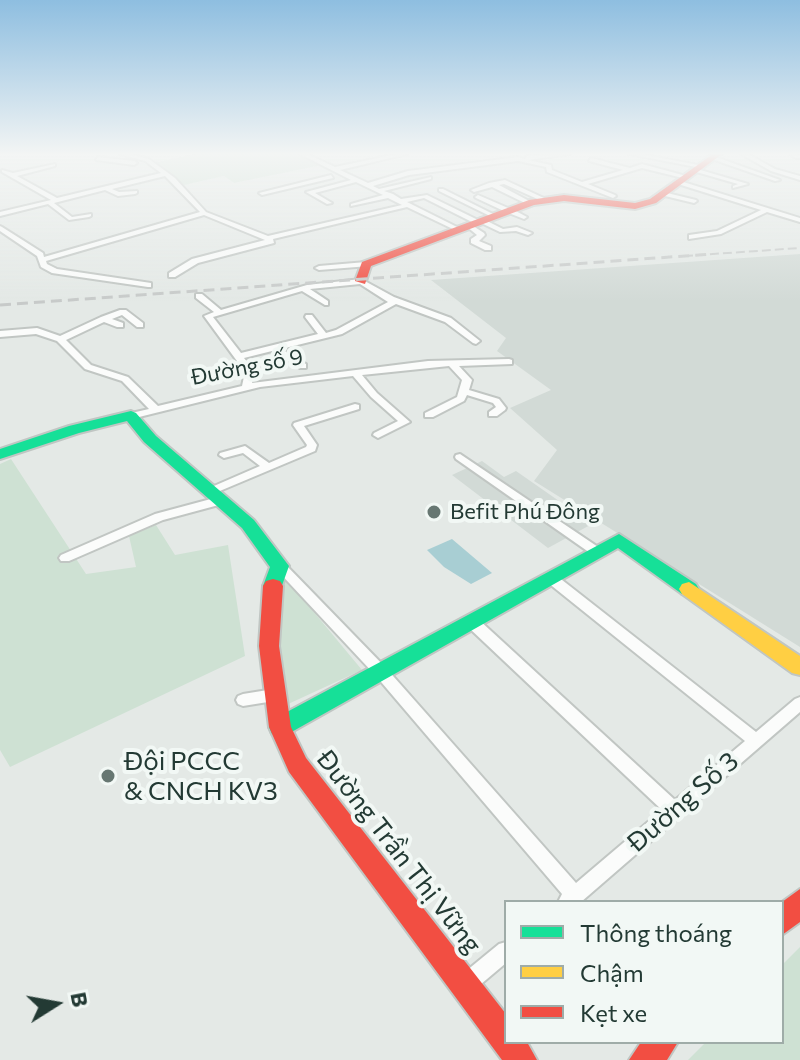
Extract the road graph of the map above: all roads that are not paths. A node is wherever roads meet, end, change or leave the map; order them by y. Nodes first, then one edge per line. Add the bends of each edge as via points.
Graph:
1 (43, 203) edge
2 (55, 203) edge
3 (196, 203) edge
4 (359, 203) edge
5 (398, 203) edge
6 (414, 203) edge
7 (454, 203) edge
8 (472, 203) edge
9 (486, 203) edge
10 (496, 203) edge
11 (501, 203) edge
12 (543, 203) edge
13 (613, 203) edge
14 (641, 203) edge
15 (735, 203) edge
16 (353, 205) dead end
17 (766, 210) junction
18 (204, 213) junction
19 (0, 214) edge
20 (89, 215) dead end
21 (499, 215) junction
22 (800, 220) edge
23 (289, 226) dead end
24 (0, 228) edge
25 (300, 231) junction
26 (528, 233) dead end
27 (692, 237) dead end
28 (267, 238) junction
29 (488, 248) dead end
30 (45, 259) junction
31 (319, 268) dead end
32 (364, 272) junction
33 (172, 275) dead end
34 (148, 285) dead end
35 (303, 288) junction
36 (199, 296) dead end
37 (391, 299) junction
38 (325, 303) dead end
39 (219, 312) junction
40 (309, 317) dead end
41 (104, 319) junction
42 (120, 325) dead end
43 (140, 325) dead end
44 (0, 334) edge
45 (324, 336) junction
46 (60, 339) junction
47 (476, 341) dead end
48 (274, 348) junction
49 (240, 356) junction
50 (509, 362) dead end
51 (451, 363) junction
52 (303, 366) dead end
53 (356, 373) junction
54 (246, 388) junction
55 (463, 391) junction
56 (355, 407) dead end
57 (156, 410) junction
58 (493, 414) dead end
59 (429, 415) dead end
60 (131, 416) junction
61 (378, 435) dead end
62 (0, 454) edge
63 (224, 455) dead end
64 (460, 457) dead end
65 (267, 466) junction
66 (217, 496) junction
67 (597, 552) junction
68 (65, 558) dead end
69 (280, 566) junction
70 (552, 579) junction
71 (473, 623) junction
72 (800, 667) edge
73 (381, 672) junction
74 (274, 695) junction
75 (243, 700) dead end
76 (800, 703) edge
77 (280, 727) junction
78 (755, 740) junction
79 (673, 809) junction
80 (571, 899) edge
81 (800, 903) edge
82 (784, 919) edge
83 (504, 953) edge
84 (467, 983) junction
85 (504, 1036) edge
86 (661, 1044) edge
87 (645, 1060) edge

1 - 19 street
2 - 20 street via 71,219
3 - 18 street
4 - 16 street
5 - 25 street
6 - 21 street
7 - 21 street
8 - 21 street
9 - 21 street
10 - 21 street
11 - 21 street
12 - 21 street
13 - 14 street
15 - 17 street
17 - 22 street
17 - 27 street via 719,233
18 - 28 street
18 - 30 street
21 - 26 street via 502,231
21 - 29 street via 474,241
21 - 32 street
23 - 25 street
24 - 30 street
25 - 28 street
28 - 33 street via 271,241 195,261
30 - 34 street via 44,265 55,271
31 - 32 street
32 - 35 street
32 - 37 street
35 - 38 street
35 - 39 street
36 - 39 street
37 - 45 street
37 - 47 street via 448,320
39 - 49 street via 209,319
40 - 45 street
41 - 42 street
41 - 43 street via 123,312
41 - 46 street
44 - 46 street via 37,331
45 - 48 street
46 - 57 street via 88,367 125,379
48 - 49 street
48 - 52 street
49 - 54 street via 250,372
50 - 51 street, Đường số 9
51 - 53 street, Đường số 9
51 - 55 street via 466,377
53 - 54 street, Đường số 9
53 - 61 street via 405,422
54 - 57 street, Đường số 9
55 - 58 street via 490,397 501,408
55 - 59 street via 461,399
56 - 65 street via 298,425 311,449
57 - 60 street, Đường số 9
60 - 62 street, Đường số 9
60 - 66 street
63 - 65 street via 245,449
64 - 67 street
65 - 66 street
66 - 68 street
66 - 69 street via 248,524
67 - 70 street
67 - 72 street via 619,540
69 - 73 street
69 - 74 street, Đường Trần Thị Vững via 272,588 269,646
70 - 71 street
70 - 78 street
71 - 73 street
71 - 79 street
73 - 77 street
73 - 80 street
74 - 75 street
74 - 77 street, Đường Trần Thị Vững
76 - 78 street, Đường Số 3
77 - 84 street, Đường Trần Thị Vững via 297,765
78 - 79 street, Đường Số 3
79 - 80 street, Đường Số 3
81 - 82 street
83 - 84 street
84 - 85 street, Đường Trần Thị Vững
86 - 87 street

